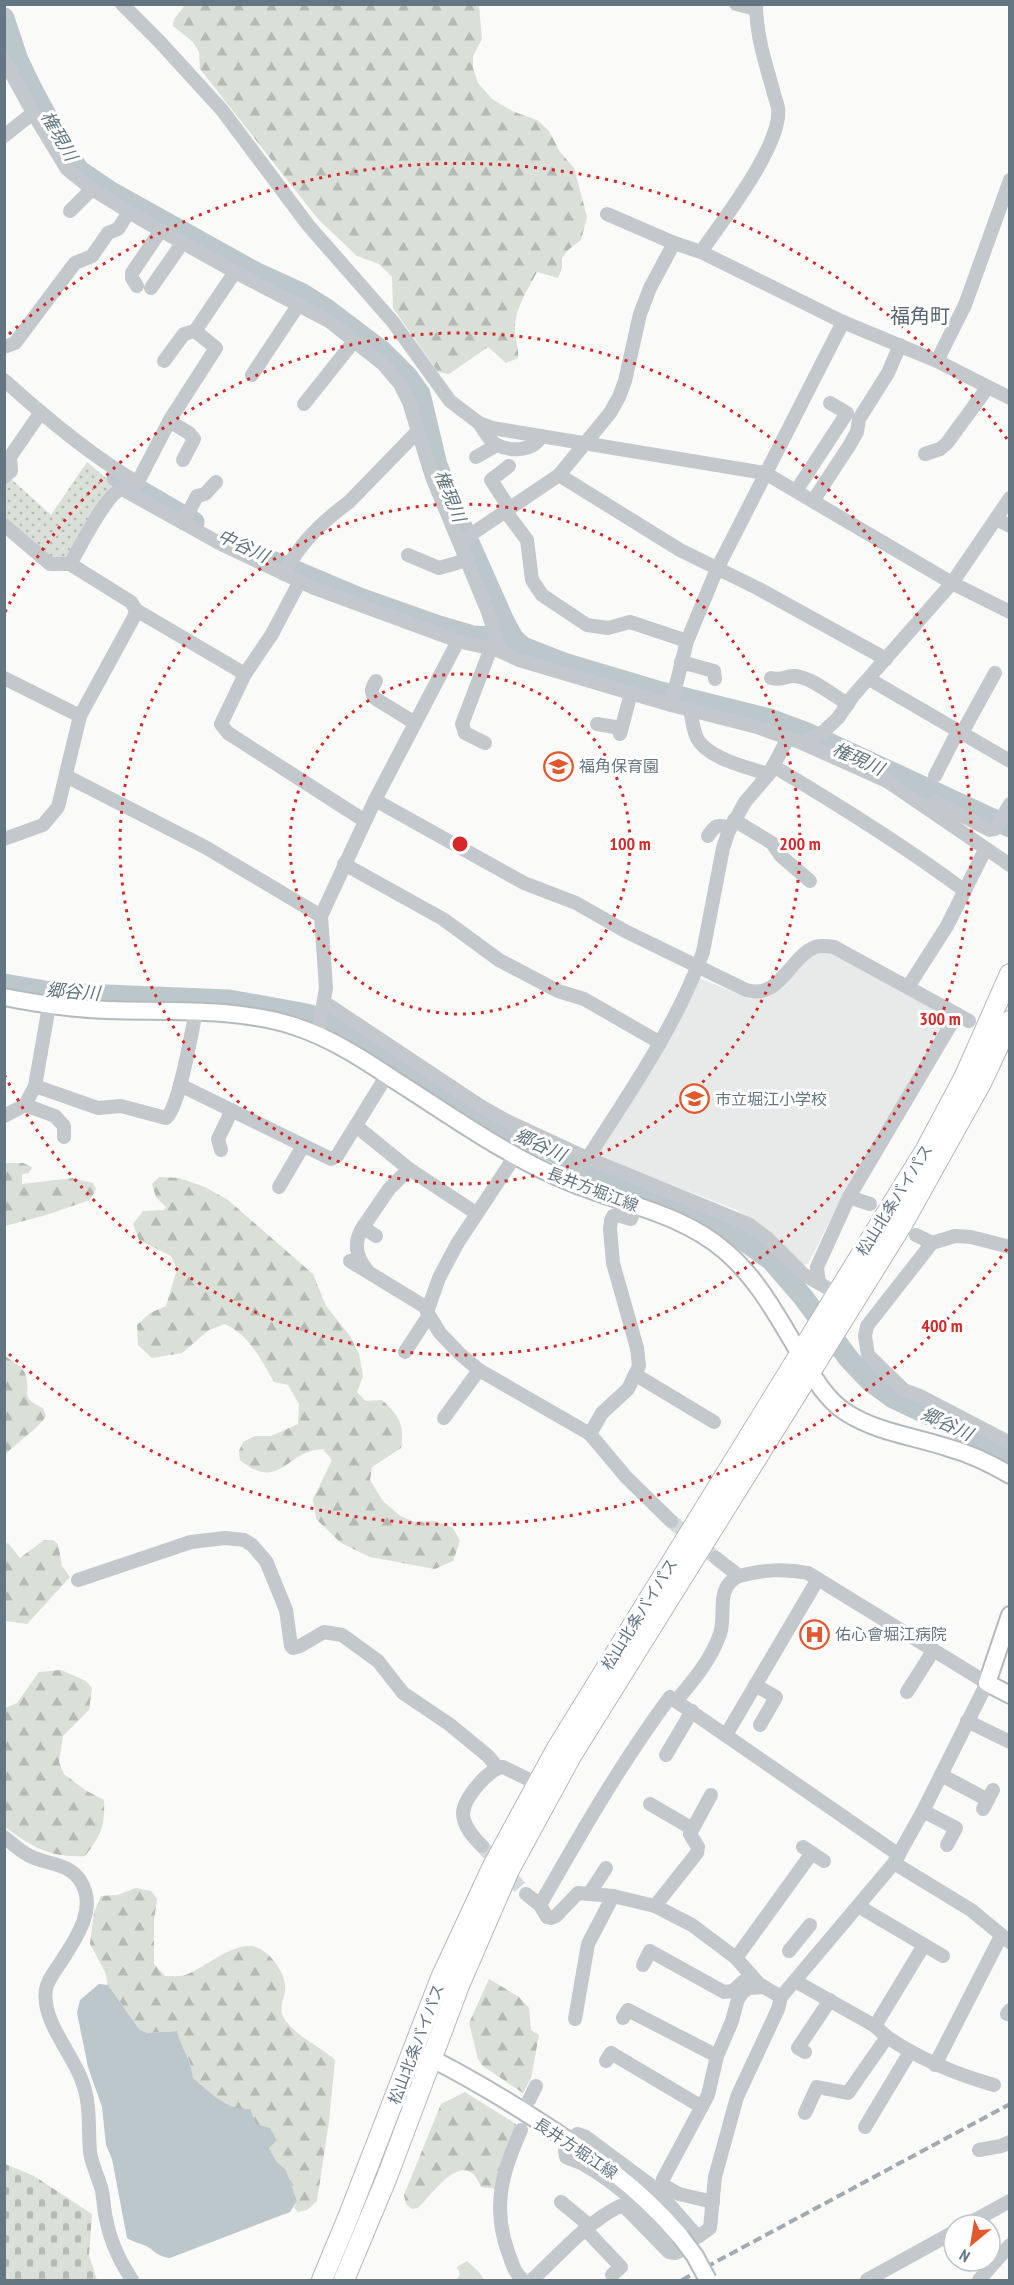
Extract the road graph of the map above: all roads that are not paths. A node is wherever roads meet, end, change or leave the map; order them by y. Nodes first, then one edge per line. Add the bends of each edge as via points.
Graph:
1 (122, 4) edge
2 (736, 4) edge
3 (756, 7) edge
4 (5, 64) edge
5 (33, 113) junction
6 (4, 136) edge
7 (1010, 180) edge
8 (92, 189) junction
9 (70, 211) dead end
10 (129, 212) junction
11 (607, 214) dead end
12 (161, 230) junction
13 (183, 242) junction
14 (675, 243) junction
15 (701, 252) junction
16 (235, 272) junction
17 (299, 304) junction
18 (843, 322) junction
19 (195, 331) junction
20 (355, 339) junction
21 (900, 345) junction
22 (4, 347) edge
23 (164, 361) dead end
24 (938, 361) junction
25 (252, 375) dead end
26 (4, 380) edge
27 (988, 387) junction
28 (1010, 398) edge
29 (830, 403) dead end
30 (304, 404) dead end
31 (38, 415) junction
32 (169, 421) junction
33 (479, 423) junction
34 (418, 431) junction
35 (541, 437) junction
36 (497, 445) junction
37 (585, 445) junction
38 (925, 454) dead end
39 (476, 457) dead end
40 (183, 460) dead end
41 (509, 466) dead end
42 (765, 473) junction
43 (559, 475) junction
44 (4, 477) edge
45 (216, 482) dead end
46 (135, 488) junction
47 (796, 491) junction
48 (1010, 498) edge
49 (813, 501) junction
50 (508, 511) junction
51 (185, 519) junction
52 (996, 519) junction
53 (4, 525) edge
54 (1010, 526) edge
55 (460, 542) junction
56 (408, 555) dead end
57 (467, 560) junction
58 (70, 564) junction
59 (717, 569) junction
60 (286, 570) junction
61 (300, 581) junction
62 (952, 583) junction
63 (136, 609) junction
64 (1010, 612) edge
65 (458, 640) junction
66 (687, 641) junction
67 (495, 643) junction
68 (886, 659) junction
69 (681, 662) junction
70 (996, 673) dead end
71 (245, 674) junction
72 (4, 678) edge
73 (771, 678) dead end
74 (715, 679) dead end
75 (869, 679) junction
76 (376, 681) dead end
77 (631, 693) junction
78 (672, 703) junction
79 (848, 704) junction
80 (690, 710) junction
81 (80, 716) junction
82 (415, 723) junction
83 (597, 724) dead end
84 (960, 732) junction
85 (788, 738) junction
86 (804, 742) junction
87 (485, 743) dead end
88 (1010, 761) edge
89 (771, 770) junction
90 (66, 776) junction
91 (935, 776) dead end
92 (375, 800) junction
93 (926, 807) junction
94 (1006, 809) edge
95 (365, 821) junction
96 (732, 824) junction
97 (708, 836) dead end
98 (4, 838) edge
99 (985, 850) junction
100 (781, 856) junction
101 (344, 864) junction
102 (1010, 865) edge
103 (774, 869) dead end
104 (810, 881) dead end
105 (964, 891) junction
106 (321, 916) junction
107 (697, 967) junction
108 (1010, 974) edge
109 (908, 987) junction
110 (4, 997) edge
111 (49, 1006) junction
112 (324, 1006) junction
113 (196, 1012) junction
114 (957, 1014) junction
115 (1010, 1021) edge
116 (969, 1022) dead end
117 (318, 1030) junction
118 (659, 1042) junction
119 (387, 1075) junction
120 (180, 1085) junction
121 (35, 1086) junction
122 (25, 1105) junction
123 (232, 1110) junction
124 (4, 1116) edge
125 (356, 1126) junction
126 (64, 1137) dead end
127 (303, 1146) junction
128 (221, 1150) dead end
129 (515, 1156) junction
130 (587, 1159) junction
131 (409, 1169) junction
132 (573, 1181) junction
133 (279, 1187) dead end
134 (849, 1197) junction
135 (870, 1204) dead end
136 (636, 1206) junction
137 (476, 1212) junction
138 (363, 1227) junction
139 (916, 1235) dead end
140 (376, 1236) dead end
141 (932, 1243) junction
142 (1010, 1247) edge
143 (350, 1261) dead end
144 (367, 1270) junction
145 (819, 1283) junction
146 (832, 1300) junction
147 (428, 1311) junction
148 (843, 1320) junction
149 (867, 1326) junction
150 (804, 1345) junction
151 (405, 1352) dead end
152 (815, 1364) junction
153 (479, 1370) junction
154 (636, 1376) junction
155 (444, 1418) dead end
156 (714, 1422) dead end
157 (590, 1434) junction
158 (1010, 1443) edge
159 (1010, 1475) edge
160 (671, 1521) tunnel mouth
161 (716, 1558) tunnel mouth
162 (739, 1576) junction
163 (818, 1579) junction
164 (78, 1580) dead end
165 (1010, 1615) edge
166 (933, 1651) junction
167 (987, 1683) junction
168 (755, 1685) junction
169 (907, 1692) dead end
170 (1010, 1695) edge
171 (676, 1701) junction
172 (692, 1712) junction
173 (967, 1721) junction
174 (760, 1725) dead end
175 (726, 1735) junction
176 (1010, 1742) edge
177 (666, 1755) dead end
178 (497, 1767) junction
179 (941, 1775) junction
180 (538, 1784) junction
181 (711, 1795) dead end
182 (988, 1800) dead end
183 (650, 1804) dead end
184 (923, 1811) junction
185 (691, 1828) junction
186 (4, 1837) edge
187 (947, 1845) dead end
188 (482, 1846) tunnel mouth
189 (896, 1859) junction
190 (824, 1861) dead end
191 (606, 1868) dead end
192 (526, 1894) tunnel mouth
193 (589, 1894) junction
194 (613, 1896) junction
195 (540, 1905) junction
196 (656, 1906) junction
197 (858, 1906) junction
198 (1005, 1939) edge
199 (924, 1945) junction
200 (821, 1950) junction
201 (789, 1951) dead end
202 (943, 1956) dead end
203 (736, 1958) junction
204 (643, 1965) dead end
205 (795, 1981) junction
206 (760, 1983) junction
207 (782, 1997) junction
208 (830, 2000) junction
209 (623, 2018) dead end
210 (575, 2019) dead end
211 (875, 2026) junction
212 (887, 2037) junction
213 (414, 2050) junction
214 (805, 2052) dead end
215 (910, 2052) junction
216 (717, 2056) junction
217 (432, 2058) junction
218 (606, 2061) dead end
219 (935, 2065) junction
220 (536, 2085) dead end
221 (994, 2085) dead end
222 (529, 2100) dead end
223 (702, 2108) junction
224 (805, 2113) dead end
225 (865, 2127) dead end
226 (521, 2130) dead end
227 (569, 2141) junction
228 (1010, 2142) edge
229 (979, 2150) dead end
230 (1010, 2201) edge
231 (561, 2202) dead end
232 (713, 2202) junction
233 (988, 2213) edge
234 (588, 2228) junction
235 (698, 2237) junction
236 (942, 2240) edge
237 (680, 2243) junction
238 (1010, 2245) edge
239 (612, 2275) dead end
240 (889, 2275) edge
241 (132, 2280) edge
242 (322, 2280) edge
243 (344, 2280) edge
244 (523, 2280) edge
245 (532, 2280) edge
246 (708, 2280) edge
247 (867, 2280) edge
248 (979, 2280) edge

1 - 33 street via 222,110 308,225 393,322 450,401
2 - 3 street
3 - 15 street via 759,44 778,108 778,123 748,183
4 - 5 street
5 - 6 street
5 - 8 street via 67,169
7 - 24 street via 965,305
8 - 9 street
8 - 10 street
10 - 12 street
10 - 22 street via 92,256 75,262 15,343
11 - 14 street
12 - 13 street
12 - 13 street via 132,273 132,278 144,287
13 - 16 street
14 - 15 street
14 - 37 street via 640,314 619,397
15 - 18 street
16 - 17 street
16 - 19 street
17 - 20 street
17 - 25 street
18 - 21 street
18 - 42 street
19 - 23 street via 184,334
19 - 32 street via 216,348
20 - 30 street
20 - 34 street via 400,384
21 - 24 street
21 - 49 street via 888,373 859,419 849,446
24 - 27 street
26 - 31 street
27 - 28 street
27 - 38 street via 947,443
29 - 47 street via 848,413
31 - 44 street via 10,457 11,471
31 - 46 street
32 - 40 street via 194,439
32 - 46 street
33 - 35 street
33 - 36 street
34 - 55 street via 432,477
34 - 60 street via 302,545
35 - 36 street via 532,447
35 - 37 street
36 - 39 street
37 - 42 street
37 - 43 street
41 - 50 street via 491,480
42 - 47 street
42 - 59 street
43 - 50 street
43 - 59 street
45 - 51 street via 205,494 197,496
46 - 51 street
46 - 58 street via 117,490 108,500
47 - 49 street
48 - 52 street
49 - 62 street
50 - 55 street
50 - 66 street via 526,540 532,580 542,595 587,625 608,628 630,622
51 - 60 street
52 - 54 street
52 - 62 street
53 - 58 street via 50,564
55 - 57 street
56 - 57 street via 439,568
57 - 67 street
58 - 63 street
59 - 66 street
59 - 68 street
60 - 61 street
61 - 65 street
61 - 71 street
62 - 64 street
62 - 68 street
63 - 71 street
63 - 81 street
65 - 67 street
65 - 82 street
66 - 69 street
67 - 77 street via 519,660
67 - 87 street via 462,724 465,733
68 - 75 street
69 - 74 street via 714,671
69 - 78 street
70 - 84 street
71 - 95 street via 222,720 224,728
72 - 81 street
73 - 79 street via 802,678
75 - 79 street
75 - 84 street
76 - 82 street via 371,689 376,699
77 - 78 street
77 - 83 street via 621,731
78 - 80 street
79 - 86 street via 823,732
80 - 85 street
80 - 89 street via 694,743 722,758
81 - 90 street
82 - 92 street
84 - 88 street
84 - 91 street
85 - 86 street
85 - 89 street
86 - 93 street via 887,781
89 - 96 street
89 - 105 street via 868,822
90 - 98 street via 51,818 43,825
90 - 106 street via 205,847
92 - 95 street
92 - 107 street via 524,883 576,903
93 - 94 street via 936,801 990,830 995,829
93 - 99 street
95 - 101 street
96 - 97 street via 714,826
96 - 100 street via 772,843
96 - 107 street via 723,848
99 - 102 street
99 - 105 street
100 - 103 street
100 - 104 street
101 - 106 street
101 - 118 street via 443,919 499,960 558,991 584,999
105 - 109 street
106 - 112 street
107 - 109 street via 746,990 761,992 773,987 808,951 818,946 834,947
107 - 118 street
108 - 146 highway, 松山北条バイパス via 964,1078 931,1140
109 - 114 street
110 - 111 main road, 長井方堀江線
111 - 113 main road, 長井方堀江線
111 - 121 street
112 - 117 street
112 - 130 street via 330,1006 479,1105
113 - 117 main road, 長井方堀江線 via 228,1013
113 - 120 street
114 - 116 street
114 - 134 street
115 - 148 highway, 松山北条バイパス via 941,1158
117 - 119 main road, 長井方堀江線
118 - 130 street
119 - 125 street
119 - 129 main road, 長井方堀江線
120 - 121 street via 170,1114 162,1118 122,1106 98,1108
120 - 123 street
121 - 122 street
122 - 124 street
122 - 126 street via 55,1116 64,1126
123 - 127 street
123 - 128 street via 218,1139
125 - 127 street via 334,1158 328,1159
125 - 131 street
127 - 133 street
129 - 132 main road, 長井方堀江線
129 - 137 street
130 - 132 street
130 - 145 street via 742,1221 767,1238 803,1275
131 - 137 street
131 - 138 street via 389,1189
132 - 136 main road, 長井方堀江線
134 - 135 street
134 - 145 street via 817,1267
136 - 150 main road, 長井方堀江線 via 686,1224 725,1250
136 - 154 street via 631,1220 613,1216 610,1229 613,1263 636,1348
137 - 147 street via 443,1270
138 - 140 street
138 - 144 street via 357,1246 360,1262
139 - 141 street
141 - 142 street via 955,1236
141 - 149 street
143 - 144 street
144 - 147 street
145 - 146 street
146 - 150 highway, 松山北条バイパス
147 - 151 street
147 - 153 street via 440,1333
148 - 149 street
148 - 152 highway, 松山北条バイパス
149 - 158 street via 868,1354 903,1390
150 - 152 main road, 長井方堀江線
150 - 180 highway, 松山北条バイパス
152 - 159 main road, 長井方堀江線 via 824,1392 845,1412 876,1428 948,1447
152 - 217 highway, 松山北条バイパス via 570,1756 509,1870
153 - 155 street
153 - 157 street
154 - 156 street
154 - 157 street via 602,1413
157 - 160 street via 633,1485
161 - 162 street
162 - 163 street via 778,1569 808,1573
162 - 171 street via 724,1591 714,1650
163 - 166 street
163 - 168 street
164 - 178 street via 191,1542 244,1540 267,1562 286,1610 291,1646 300,1646 324,1632 342,1635 378,1661 403,1693 449,1724
165 - 167 main road
166 - 167 street
166 - 169 street
167 - 170 main road
167 - 173 street
168 - 174 street via 776,1697
168 - 175 street
171 - 172 street
171 - 195 street via 670,1697 635,1744
172 - 175 street
172 - 177 street
173 - 176 street
173 - 179 street
175 - 189 street
178 - 180 street via 510,1769
178 - 188 street via 476,1787 463,1813 470,1834
179 - 182 street
179 - 184 street
180 - 213 highway, 松山北条バイパス via 488,1876 441,1978
181 - 185 street
183 - 185 street
184 - 187 street via 956,1828
184 - 189 street
185 - 196 street via 697,1853
186 - 241 street via 25,1854 74,1873 87,1897 82,1925 46,1988 46,2004 83,2083 90,2156 102,2190 107,2224
189 - 197 street
189 - 198 street via 971,1910
190 - 203 street via 808,1850
191 - 193 street
192 - 195 street
193 - 194 street
193 - 195 street via 578,1893 551,1918
194 - 196 street
194 - 210 street via 588,1944
196 - 203 street via 692,1925
197 - 199 street
197 - 200 street
198 - 219 street
199 - 202 street
199 - 211 street
200 - 201 street via 806,1929
200 - 205 street
203 - 206 street
204 - 206 street via 650,1951 724,1992 733,1991 742,1982
205 - 207 street
205 - 208 street
206 - 207 street
206 - 216 street via 738,1999
207 - 232 street via 737,2097 715,2177
208 - 211 street
208 - 214 street via 798,2048
209 - 216 street via 628,2010
211 - 212 street
212 - 215 street
212 - 224 street via 848,2092 817,2087
213 - 217 main road, 長井方堀江線
213 - 242 highway, 松山北条バイパス
215 - 219 street
215 - 225 street
216 - 223 street
217 - 227 main road, 長井方堀江線
217 - 243 highway, 松山北条バイパス
218 - 223 street via 611,2053
219 - 221 street
220 - 222 street
223 - 232 street via 663,2185 679,2194
226 - 244 street via 509,2157 499,2212 516,2274
227 - 235 street via 582,2134 613,2157 656,2189
227 - 237 main road, 長井方堀江線 via 638,2191 656,2208
228 - 229 street
230 - 233 street
231 - 234 street
232 - 235 street via 710,2228
234 - 237 street via 620,2206 669,2252 675,2253
234 - 239 street via 621,2267
234 - 245 street
235 - 237 street
236 - 240 street
237 - 246 main road, 長井方堀江線, bridge via 695,2256
238 - 248 street
240 - 247 street

